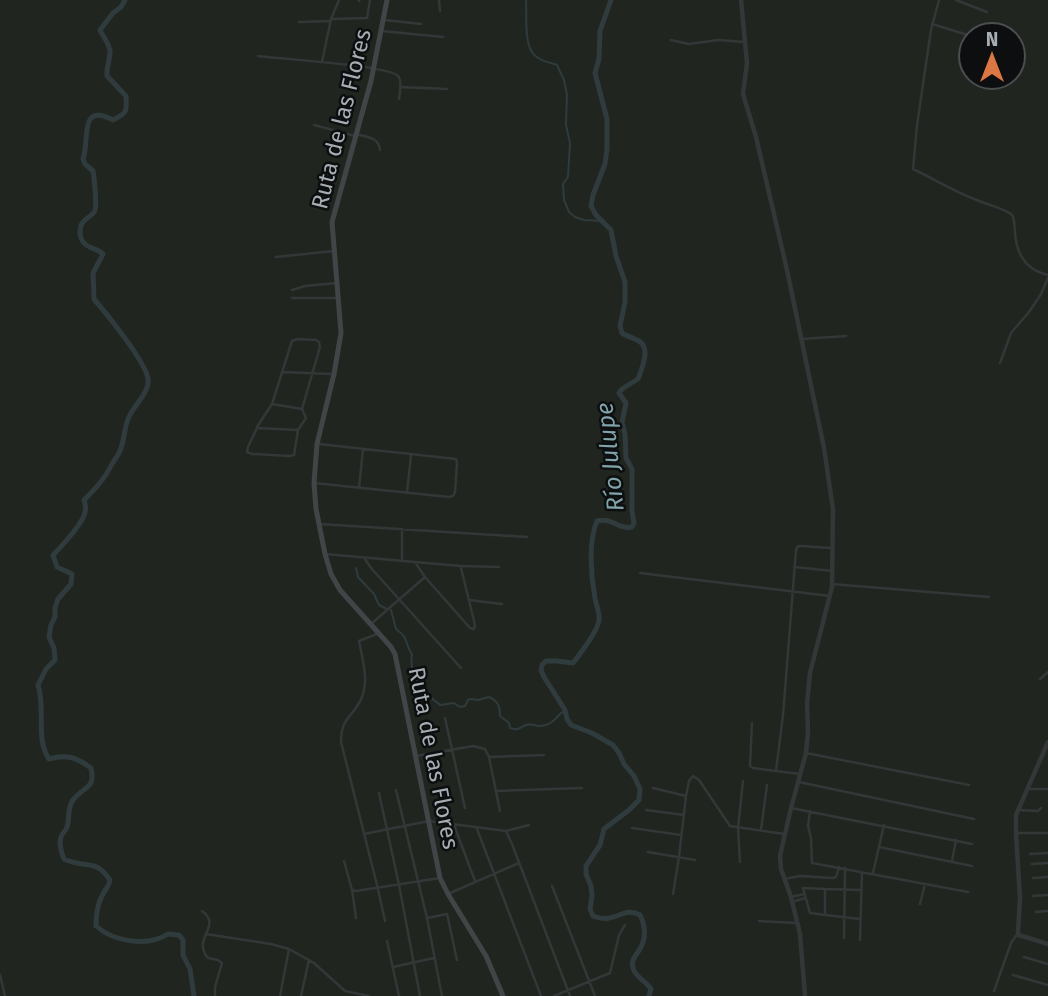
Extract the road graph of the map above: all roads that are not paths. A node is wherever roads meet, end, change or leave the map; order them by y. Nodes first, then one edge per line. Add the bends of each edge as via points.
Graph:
1 (339, 0) edge
2 (370, 0) edge
3 (387, 0) edge
4 (439, 0) edge
5 (741, 0) edge
6 (939, 0) edge
7 (956, 0) edge
8 (440, 11) dead end
9 (988, 12) dead end
10 (330, 20) junction
11 (384, 20) junction
12 (299, 22) dead end
13 (421, 24) dead end
14 (932, 24) junction
15 (382, 32) junction
16 (957, 32) edge
17 (443, 37) dead end
18 (671, 40) dead end
19 (745, 42) junction
20 (258, 56) dead end
21 (322, 62) junction
22 (373, 69) junction
23 (401, 87) junction
24 (447, 89) dead end
25 (399, 99) dead end
26 (314, 125) dead end
27 (355, 135) junction
28 (380, 150) dead end
29 (334, 251) junction
30 (276, 257) dead end
31 (1048, 277) edge
32 (337, 283) junction
33 (292, 290) dead end
34 (292, 298) dead end
35 (339, 298) junction
36 (846, 336) dead end
37 (802, 339) junction
38 (1000, 363) dead end
39 (283, 372) junction
40 (312, 373) junction
41 (334, 374) junction
42 (272, 404) junction
43 (302, 409) junction
44 (257, 428) junction
45 (298, 430) junction
46 (317, 444) junction
47 (363, 449) junction
48 (411, 454) junction
49 (314, 483) junction
50 (359, 489) junction
51 (407, 493) junction
52 (319, 524) junction
53 (402, 528) junction
54 (527, 537) dead end
55 (834, 548) junction
56 (325, 554) junction
57 (365, 559) junction
58 (402, 561) junction
59 (415, 562) junction
60 (460, 566) junction
61 (499, 567) dead end
62 (794, 567) junction
63 (833, 572) junction
64 (640, 573) dead end
65 (425, 577) junction
66 (832, 584) junction
67 (792, 591) junction
68 (830, 596) junction
69 (989, 597) dead end
70 (400, 600) junction
71 (469, 600) junction
72 (502, 604) dead end
73 (371, 624) junction
74 (379, 633) junction
75 (461, 668) dead end
76 (1048, 672) edge
77 (1040, 679) dead end
78 (445, 718) dead end
79 (752, 723) dead end
80 (1048, 743) edge
81 (453, 750) junction
82 (806, 753) junction
83 (544, 755) dead end
84 (416, 756) junction
85 (489, 757) junction
86 (776, 771) junction
87 (800, 774) junction
88 (743, 781) dead end
89 (767, 785) dead end
90 (798, 785) junction
91 (969, 785) dead end
92 (582, 788) dead end
93 (653, 789) dead end
94 (1027, 789) junction
95 (1048, 789) edge
96 (396, 790) dead end
97 (496, 791) junction
98 (379, 793) dead end
99 (686, 796) junction
100 (791, 807) junction
101 (1041, 807) dead end
102 (465, 808) dead end
103 (646, 810) dead end
104 (1018, 810) junction
105 (500, 811) dead end
106 (810, 811) junction
107 (684, 815) junction
108 (974, 819) dead end
109 (429, 821) junction
110 (454, 825) junction
111 (529, 825) dead end
112 (884, 825) junction
113 (405, 826) junction
114 (476, 828) junction
115 (632, 828) dead end
116 (738, 828) junction
117 (387, 830) junction
118 (506, 831) junction
119 (761, 831) junction
120 (1016, 833) junction
121 (1048, 833) edge
122 (364, 834) junction
123 (784, 834) junction
124 (682, 835) junction
125 (956, 840) junction
126 (972, 844) dead end
127 (879, 847) junction
128 (648, 852) dead end
129 (1048, 853) edge
130 (1030, 854) dead end
131 (679, 857) junction
132 (695, 860) dead end
133 (344, 861) dead end
134 (952, 862) junction
135 (519, 863) junction
136 (740, 863) dead end
137 (1048, 863) edge
138 (1032, 864) dead end
139 (972, 866) dead end
140 (839, 867) junction
141 (845, 868) junction
142 (862, 872) junction
143 (495, 874) junction
144 (873, 874) junction
145 (1048, 877) edge
146 (440, 878) junction
147 (1033, 878) dead end
148 (784, 879) junction
149 (419, 882) junction
150 (475, 883) junction
151 (925, 883) junction
152 (399, 885) junction
153 (552, 886) dead end
154 (378, 889) junction
155 (825, 889) junction
156 (845, 889) junction
157 (352, 890) junction
158 (861, 890) junction
159 (968, 892) dead end
160 (448, 894) junction
161 (673, 894) dead end
162 (1048, 895) edge
163 (804, 896) junction
164 (1033, 896) dead end
165 (791, 899) junction
166 (920, 905) dead end
167 (202, 911) dead end
168 (1048, 911) edge
169 (1036, 912) dead end
170 (825, 915) junction
171 (356, 918) dead end
172 (427, 918) junction
173 (845, 918) junction
174 (860, 919) junction
175 (385, 920) dead end
176 (759, 921) dead end
177 (797, 923) junction
178 (625, 925) dead end
179 (1018, 933) junction
180 (206, 934) junction
181 (844, 939) dead end
182 (387, 940) dead end
183 (860, 940) dead end
184 (1048, 944) edge
185 (289, 949) junction
186 (1024, 957) dead end
187 (435, 958) junction
188 (309, 960) junction
189 (457, 960) dead end
190 (414, 963) junction
191 (1048, 964) edge
192 (393, 967) junction
193 (0, 975) edge
194 (1013, 975) dead end
195 (590, 982) junction
196 (1048, 985) edge
197 (568, 991) junction
198 (995, 991) dead end
199 (5, 996) edge
200 (215, 996) edge
201 (280, 996) edge
202 (301, 996) edge
203 (369, 996) edge
204 (399, 996) edge
205 (421, 996) edge
206 (442, 996) edge
207 (503, 996) edge
208 (541, 996) edge
209 (554, 996) edge
210 (570, 996) edge
211 (595, 996) edge
212 (804, 996) edge

1 - 10 street
2 - 10 street via 367,19
3 - 11 main road, Ruta de las Flores
4 - 8 street
5 - 19 street
6 - 14 street
7 - 9 street
10 - 12 street
10 - 21 street
11 - 13 street
11 - 15 main road, Ruta de las Flores
14 - 16 street
14 - 31 street via 913,169 1013,216 1023,258 1030,268
15 - 17 street
15 - 22 main road, Ruta de las Flores
18 - 19 street via 689,44
19 - 37 street via 743,94
20 - 21 street
21 - 22 street
22 - 23 street via 398,75
22 - 27 main road, Ruta de las Flores
23 - 24 street
23 - 25 street
26 - 27 street
27 - 28 street via 377,140
27 - 29 main road, Ruta de las Flores via 334,213
29 - 30 street
29 - 32 main road, Ruta de las Flores
31 - 38 street via 1041,294 1011,333
32 - 33 street
32 - 35 main road, Ruta de las Flores
34 - 35 street
35 - 41 main road, Ruta de las Flores via 341,333
36 - 37 street
37 - 55 street via 827,465
39 - 40 street
39 - 40 street via 291,343 298,339 320,344
39 - 42 street
40 - 41 street
40 - 43 street
41 - 46 main road, Ruta de las Flores
42 - 43 street
42 - 44 street
43 - 45 street via 306,418
44 - 45 street
44 - 45 street via 249,454 293,456
46 - 47 street
46 - 49 main road, Ruta de las Flores
47 - 48 street
47 - 50 street
48 - 51 street
48 - 51 street via 456,459 455,492 449,497
49 - 50 street
49 - 52 main road, Ruta de las Flores
50 - 51 street
52 - 53 street
52 - 56 main road, Ruta de las Flores
53 - 54 street
53 - 58 street
55 - 62 street via 798,546
55 - 63 street
56 - 57 street
56 - 73 main road, Ruta de las Flores via 335,582
57 - 58 street
57 - 70 street
58 - 59 street
59 - 60 street
59 - 65 street
60 - 61 street
60 - 71 street
62 - 63 street
62 - 67 street
63 - 66 street
64 - 67 street
65 - 70 street
65 - 71 street via 474,629
66 - 68 street
66 - 69 street
67 - 68 street
67 - 86 street
68 - 82 street via 810,673
70 - 73 street
70 - 75 street
71 - 72 street
73 - 74 main road, Ruta de las Flores
74 - 84 main road, Ruta de las Flores via 395,654
74 - 122 street via 359,641 363,694 341,733
76 - 77 street
78 - 81 street
79 - 86 street via 750,766
80 - 94 street
81 - 84 street
81 - 85 street via 482,747
81 - 102 street
82 - 87 street
82 - 91 street
83 - 85 street
84 - 109 main road, Ruta de las Flores
85 - 97 street
86 - 87 street
87 - 90 street
88 - 116 street
89 - 119 street
90 - 100 street
90 - 108 street
92 - 97 street
93 - 99 street
94 - 95 street
94 - 104 street
96 - 113 street
97 - 105 street
98 - 117 street
99 - 107 street
99 - 116 street via 691,778 696,777 727,823
100 - 106 street
100 - 123 street
101 - 104 street via 1038,811
103 - 107 street
104 - 120 street
106 - 112 street
106 - 140 street via 811,863
107 - 124 street
109 - 110 street
109 - 113 street
109 - 146 main road, Ruta de las Flores
110 - 114 street
110 - 150 street
111 - 118 street
112 - 125 street
112 - 127 street
113 - 117 street
113 - 149 street
114 - 118 street
114 - 143 street
115 - 124 street
116 - 119 street
116 - 136 street
117 - 122 street
117 - 152 street
118 - 135 street
119 - 123 street
120 - 121 street
120 - 179 street
122 - 154 street
123 - 148 street via 780,861
124 - 131 street
125 - 126 street
125 - 134 street
127 - 134 street
127 - 144 street
128 - 131 street
129 - 130 street
131 - 132 street
131 - 161 street
133 - 157 street
134 - 139 street
135 - 143 street
135 - 197 street
137 - 138 street
140 - 141 street
140 - 148 street via 833,878
141 - 142 street
141 - 156 street
142 - 144 street
142 - 158 street
143 - 150 street
143 - 208 street
144 - 151 street
145 - 147 street
146 - 149 street
146 - 160 main road, Ruta de las Flores
148 - 165 street
149 - 152 street
149 - 172 street
150 - 160 street
151 - 159 street
151 - 166 street
152 - 154 street
152 - 190 street
153 - 195 street
154 - 157 street
154 - 175 street
155 - 156 street
155 - 163 street via 803,888
155 - 170 street
156 - 158 street
156 - 173 street
157 - 171 street
158 - 174 street
160 - 207 main road, Ruta de las Flores via 482,948
162 - 164 street
163 - 165 street
163 - 170 street via 810,913
165 - 177 street
167 - 180 street via 210,918
168 - 169 street
170 - 173 street
172 - 187 street
172 - 189 street via 447,915
173 - 174 street
173 - 181 street
174 - 183 street
176 - 177 street
177 - 212 street
178 - 195 street via 610,973
179 - 184 street
179 - 198 street
180 - 185 street
180 - 200 street via 205,954 222,963
182 - 192 street
185 - 188 street
185 - 201 street
186 - 191 street
187 - 190 street
187 - 206 street
188 - 202 street
188 - 203 street via 345,990
190 - 192 street
190 - 205 street
192 - 204 street
193 - 199 street
194 - 196 street
195 - 197 street
195 - 211 street
197 - 209 street
197 - 210 street

